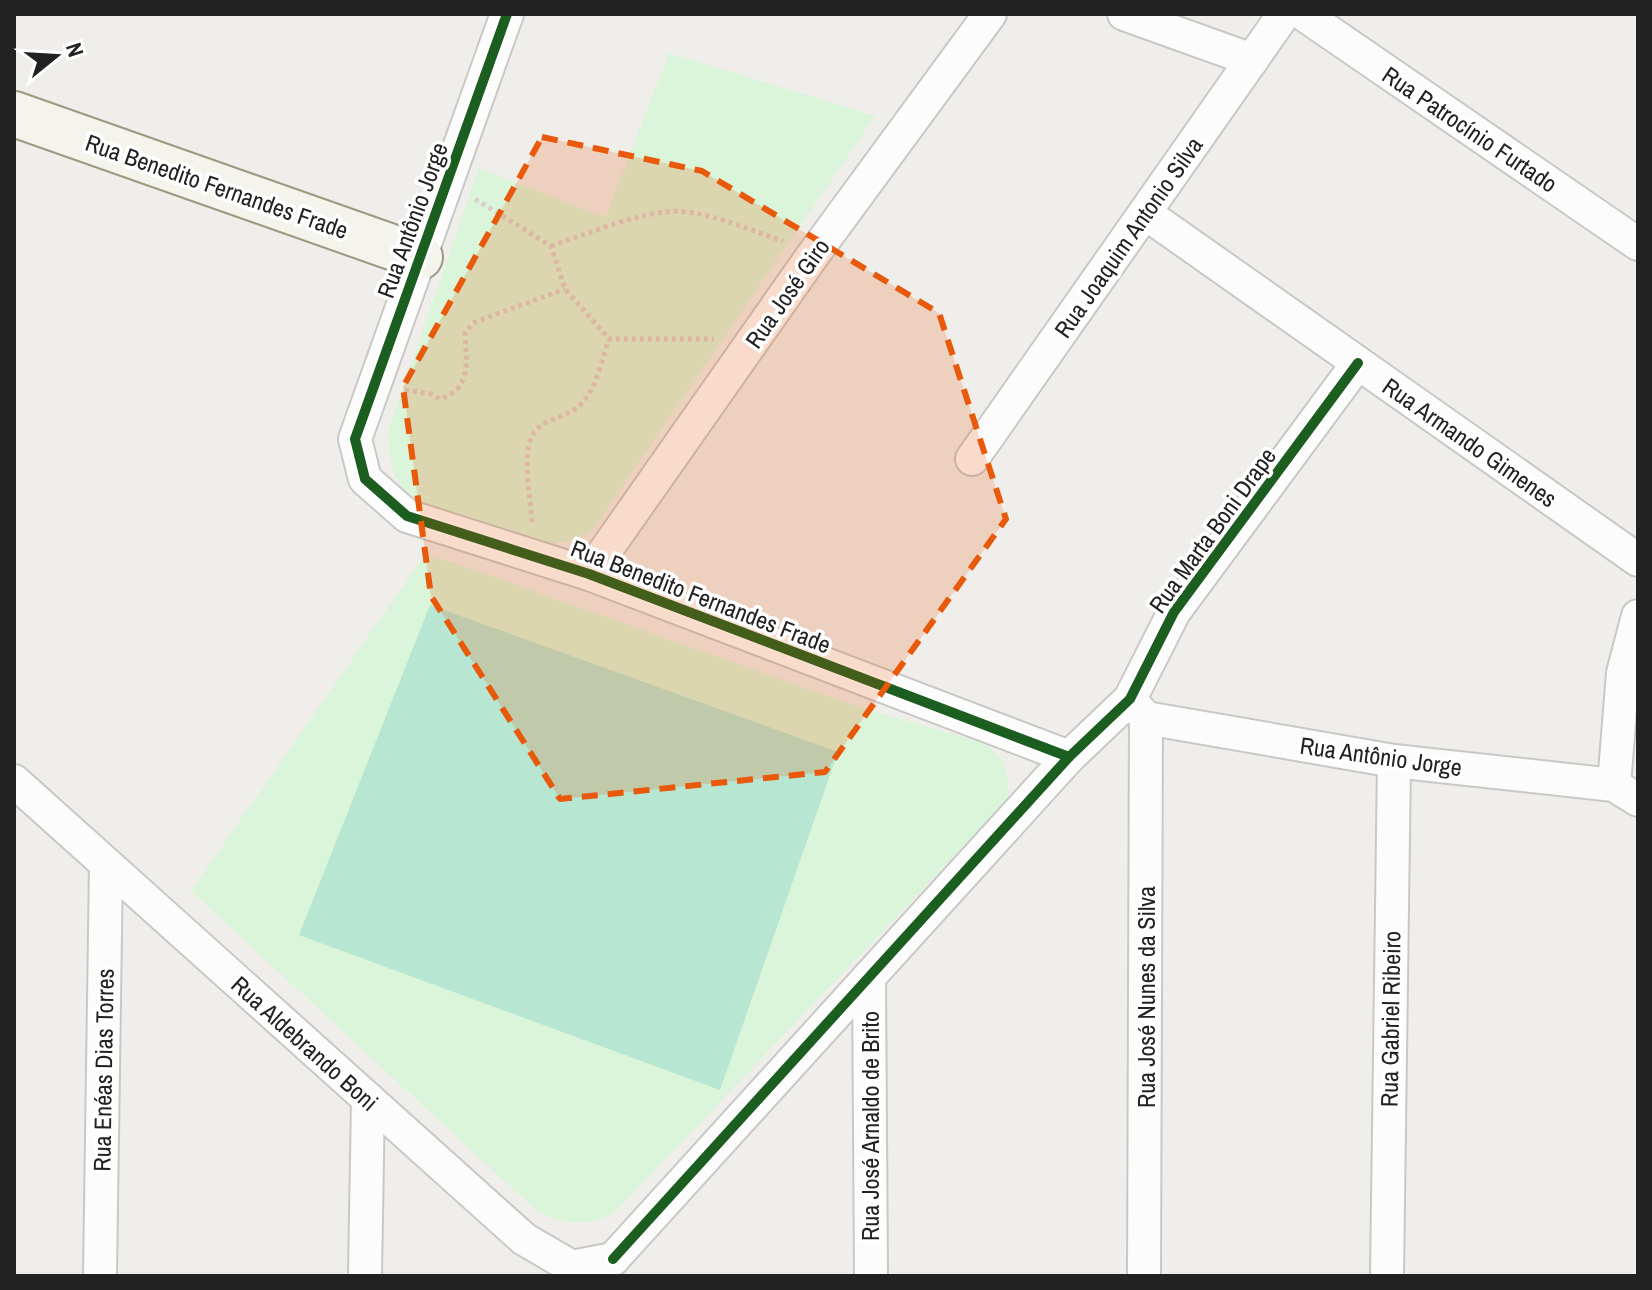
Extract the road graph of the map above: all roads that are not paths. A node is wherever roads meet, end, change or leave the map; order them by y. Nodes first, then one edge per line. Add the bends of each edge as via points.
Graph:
1 (507, 14) edge
2 (990, 14) edge
3 (1124, 14) edge
4 (1284, 14) edge
5 (1303, 14) edge
6 (1252, 60) junction
7 (14, 114) edge
8 (1145, 213) junction
9 (1638, 244) edge
10 (420, 257) junction
11 (1358, 363) junction
12 (355, 439) joint
13 (972, 459) dead end
14 (1638, 560) edge
15 (589, 574) junction
16 (1638, 616) edge
17 (1138, 708) junction
18 (1069, 757) junction
19 (1394, 761) junction
20 (14, 781) edge
21 (1626, 793) edge
22 (106, 864) junction
23 (869, 977) junction
24 (368, 1099) junction
25 (614, 1268) edge
26 (100, 1276) edge
27 (365, 1276) edge
28 (871, 1276) edge
29 (1144, 1276) edge
30 (1387, 1276) edge

1 - 10 street, Rua Antônio Jorge
2 - 15 street, Rua José Giro
3 - 6 street
4 - 6 street, Rua Joaquim Antonio Silva
5 - 9 street, Rua Patrocínio Furtado
6 - 8 street, Rua Joaquim Antonio Silva
7 - 10 street, Rua Benedito Fernandes Frade
8 - 11 street, Rua Armando Gimenes
8 - 13 street, Rua Joaquim Antonio Silva
10 - 12 street, Rua Antônio Jorge
11 - 14 street, Rua Armando Gimenes
11 - 17 street, Rua Marta Boni Drape via 1174,612
12 - 15 street, Rua Benedito Fernandes Frade via 365,479 407,516
15 - 18 street, Rua Benedito Fernandes Frade
16 - 21 street via 1623,673
17 - 18 street, Rua Marta Boni Drape
17 - 19 street, Rua Antônio Jorge
17 - 29 street, Rua José Nunes da Silva
18 - 23 street, Rua Marta Boni Drape
19 - 21 street, Rua Antônio Jorge
19 - 30 street, Rua Gabriel Ribeiro
20 - 22 street, Rua Aldebrando Boni
22 - 24 street, Rua Aldebrando Boni
22 - 26 street, Rua Enéas Dias Torres
23 - 25 street, Rua Marta Boni Drape
23 - 28 street, Rua José Arnaldo de Brito
24 - 25 street, Rua Aldebrando Boni via 524,1239 572,1267
24 - 27 street

